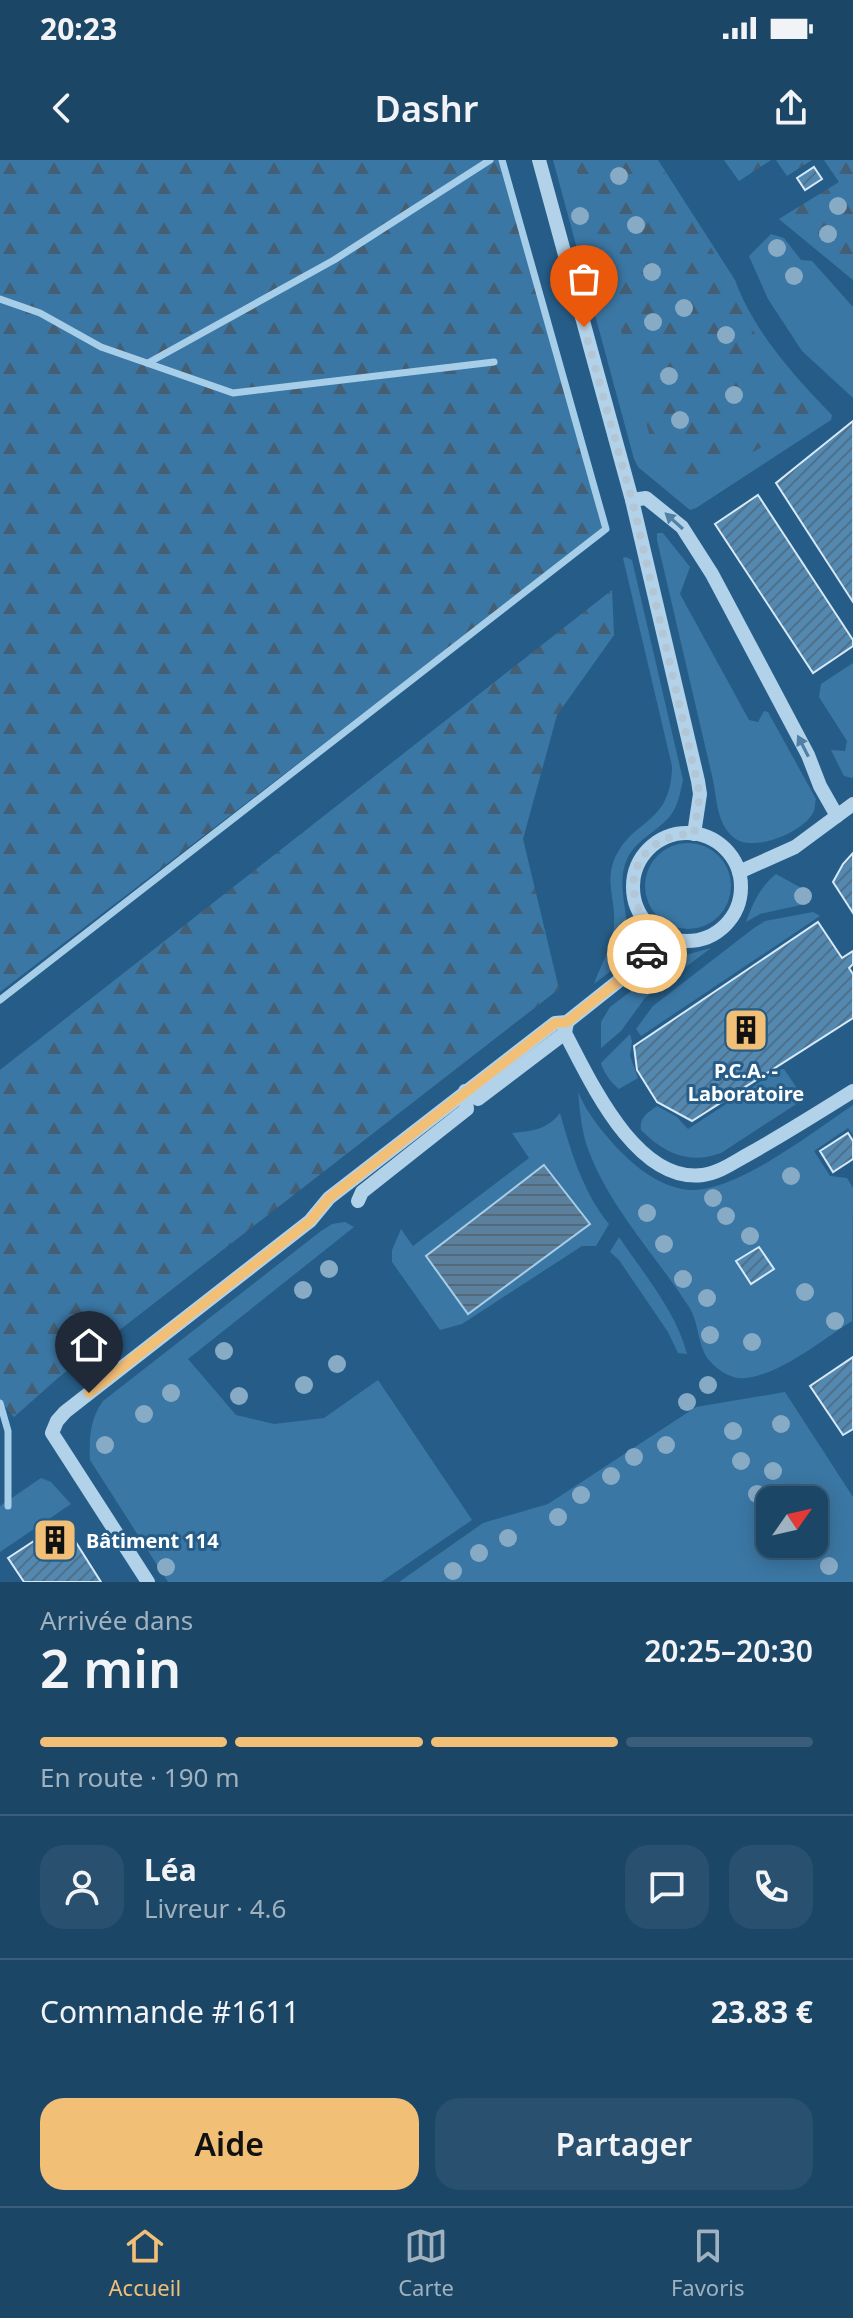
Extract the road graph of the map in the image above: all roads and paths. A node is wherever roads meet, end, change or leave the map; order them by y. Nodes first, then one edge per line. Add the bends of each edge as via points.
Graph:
1 (539, 164) edge
2 (632, 500) junction
3 (853, 804) edge
4 (837, 816) junction
5 (694, 834) junction
6 (739, 872) junction
7 (661, 935) junction
8 (566, 1028) junction
9 (853, 1091) edge
10 (471, 1095) junction
11 (358, 1201) dead end
12 (148, 1582) edge

1 - 2 street
4 -> 2 street via 690,539 646,498
2 - 5 street via 698,781
3 - 4 street
4 - 6 street via 795,847
5 - 6 street via 723,848
5 - 7 street via 655,843 638,864 635,904
6 - 7 street via 741,893 726,924 696,941
7 - 8 street via 640,964
8 - 9 street via 615,1122 636,1147 685,1175 720,1170
8 - 10 street via 555,1023
10 - 11 street via 467,1109 362,1192
10 - 12 street via 329,1198 310,1221 57,1421 52,1433

